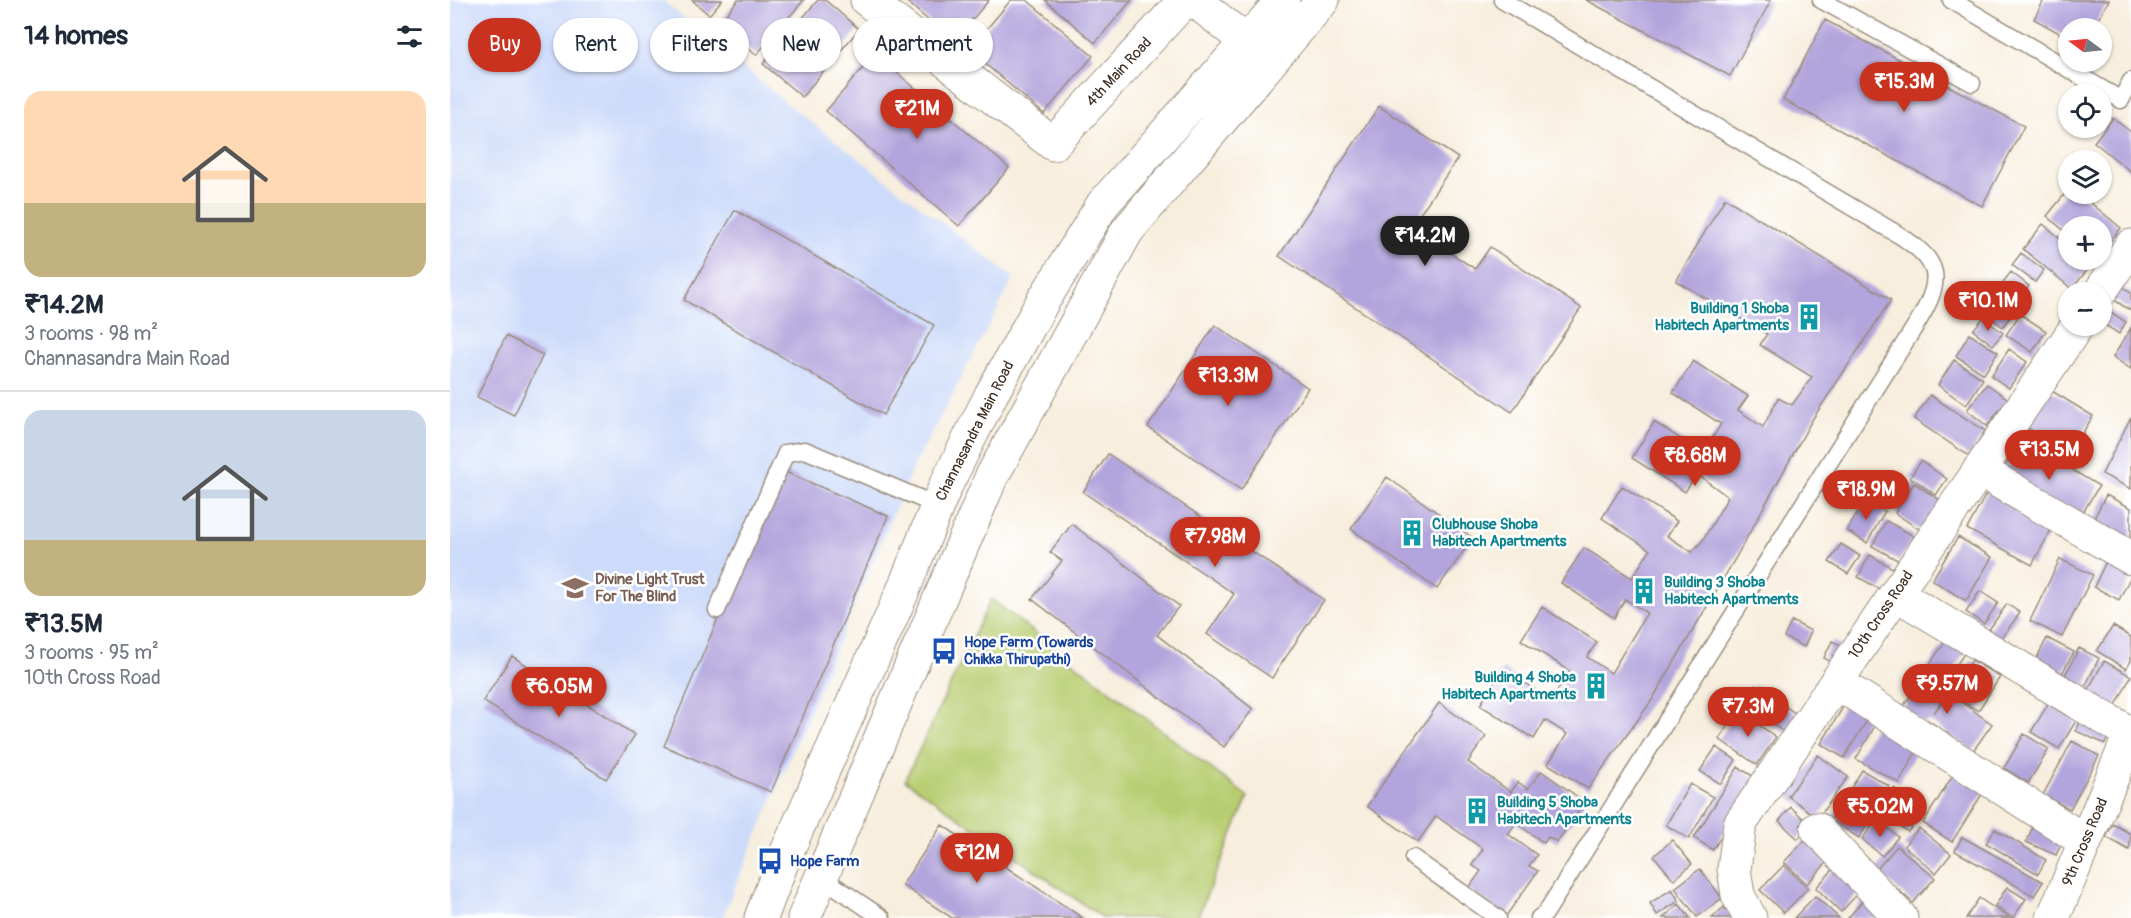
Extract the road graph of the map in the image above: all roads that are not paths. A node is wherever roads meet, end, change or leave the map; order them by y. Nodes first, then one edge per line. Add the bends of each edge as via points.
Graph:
1 (867, 0) edge
2 (1283, 0) edge
3 (1323, 0) edge
4 (1502, 0) edge
5 (1821, 0) edge
6 (1951, 0) edge
7 (1194, 2) edge
8 (1247, 42) junction
9 (2131, 81) edge
10 (1972, 83) dead end
11 (1103, 204) junction
12 (1127, 231) junction
13 (2131, 246) edge
14 (2107, 282) edge
15 (2070, 336) edge
16 (1979, 470) junction
17 (938, 506) junction
18 (2131, 558) edge
19 (1896, 594) junction
20 (717, 610) dead end
21 (1836, 682) junction
22 (2131, 733) edge
23 (1817, 829) dead end
24 (2085, 841) junction
25 (1413, 858) dead end
26 (821, 877) junction
27 (864, 913) edge
28 (761, 918) edge
29 (804, 918) edge
30 (882, 918) edge
31 (1498, 918) edge
32 (1539, 918) edge
33 (1750, 918) edge
34 (1901, 918) edge
35 (2053, 918) edge

1 - 7 street, 4th Main Road via 1053,144
2 - 8 street, Channasandra Main Road
3 - 12 street
4 - 32 lane via 1899,235 1922,250 1934,274 1934,292 1919,320
5 - 10 lane
6 - 9 lane via 2121,100
7 - 8 street
8 - 11 street, Channasandra Main Road
11 - 12 street
11 - 17 street, Channasandra Main Road via 991,395
12 - 26 street via 992,478
13 - 14 street
15 - 16 street, 10th Cross Road
16 - 18 street
16 - 19 street, 10th Cross Road
17 - 20 lane via 805,450 786,453
17 - 28 street, Channasandra Main Road
19 - 21 street, 10th Cross Road
19 - 22 street
21 - 24 street
21 - 33 street, 10th Cross Road via 1740,824 1734,869 1738,896
22 - 24 street, 9th Cross Road
23 - 34 street
24 - 35 street, 9th Cross Road
25 - 31 lane
26 - 27 lane
26 - 29 street
27 - 30 lane

